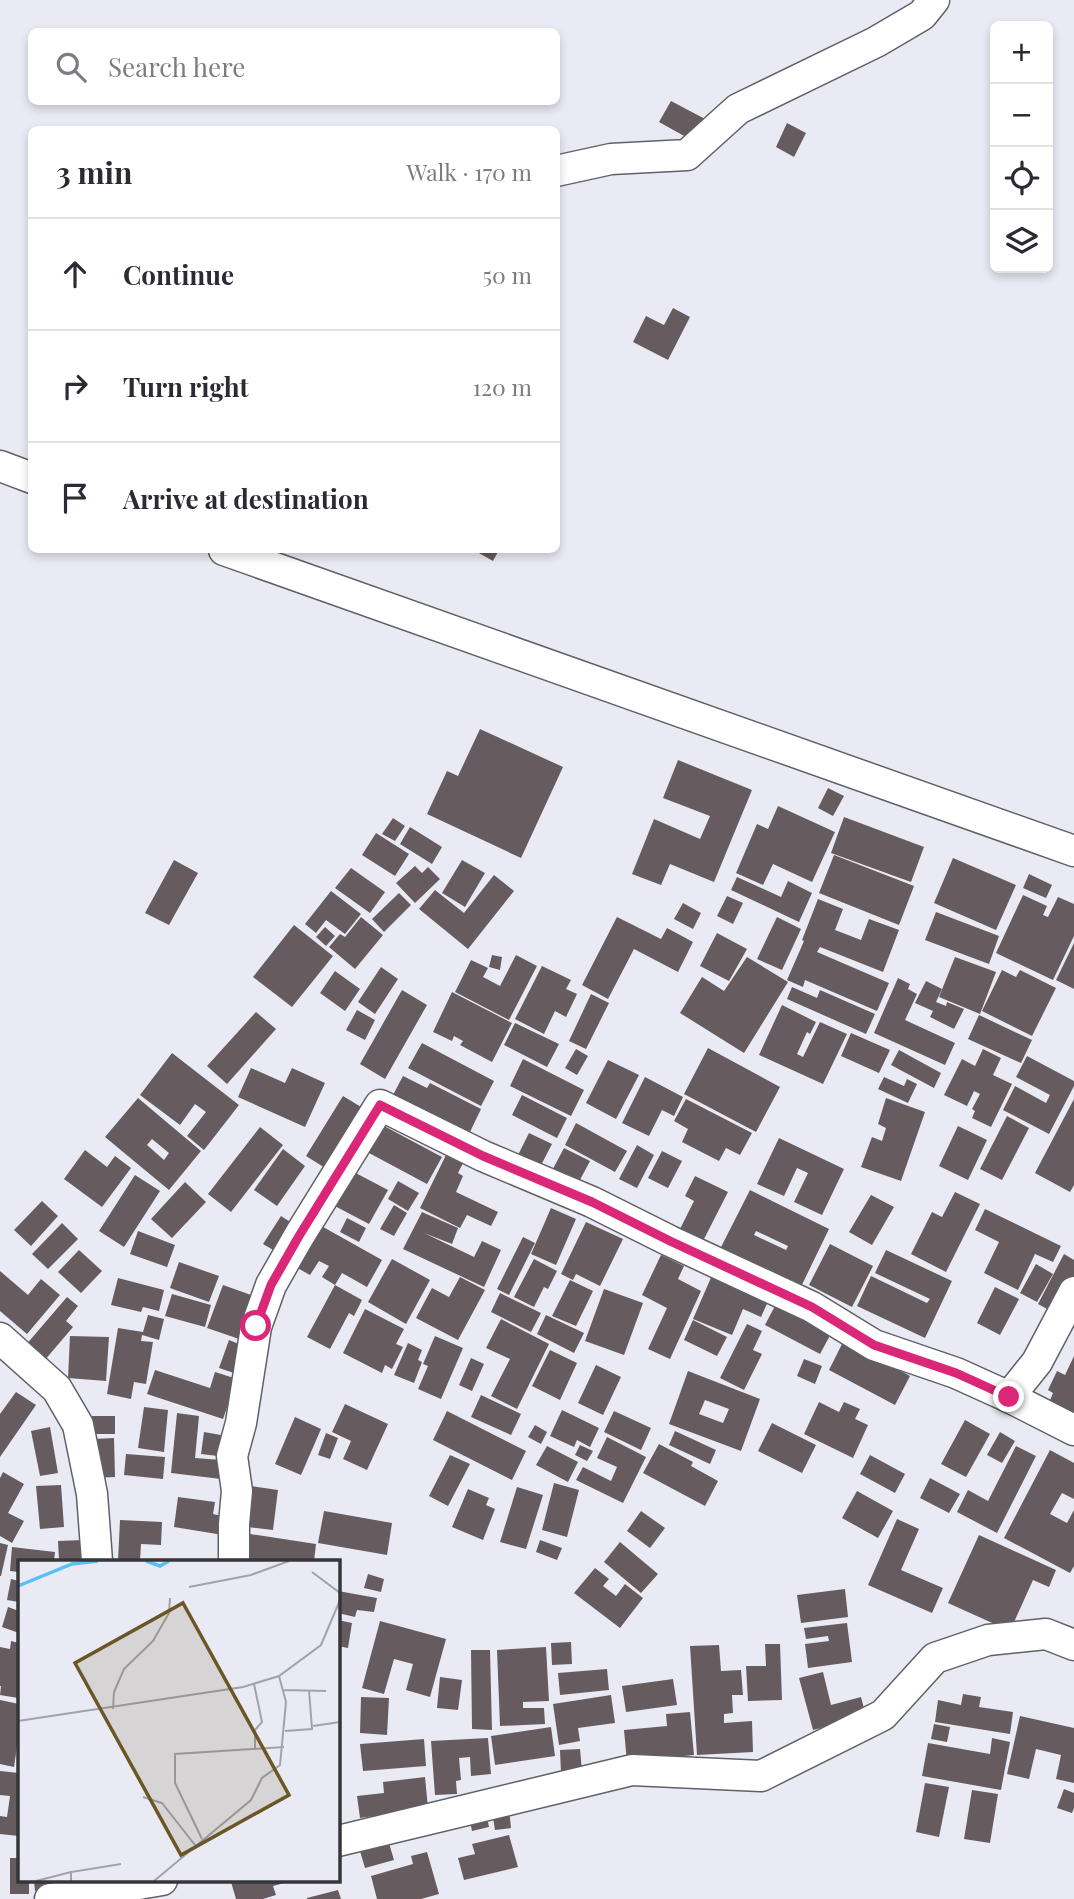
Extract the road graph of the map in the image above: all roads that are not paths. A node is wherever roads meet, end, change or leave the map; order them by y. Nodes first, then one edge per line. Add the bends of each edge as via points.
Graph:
1 (934, 0) edge
2 (560, 169) edge
3 (0, 466) edge
4 (28, 476) edge
5 (232, 553) edge
6 (1074, 850) edge
7 (1074, 1292) edge
8 (0, 1338) edge
9 (1009, 1397) junction
10 (1074, 1430) edge
11 (97, 1560) edge
12 (234, 1560) edge
13 (1074, 1645) edge
14 (340, 1841) edge
15 (145, 1882) edge
16 (50, 1899) edge

1 - 2 street via 922,15 876,42 738,109 687,155 611,159
3 - 4 street
5 - 6 street
7 - 9 street via 1037,1362
8 - 11 street via 57,1389 78,1425 92,1494
9 - 10 street
9 - 12 street via 874,1345 812,1307 380,1105 271,1285 256,1326 232,1456 237,1492
13 - 14 street via 1046,1634 988,1640 935,1658 883,1714 761,1776 632,1770
15 - 16 street

